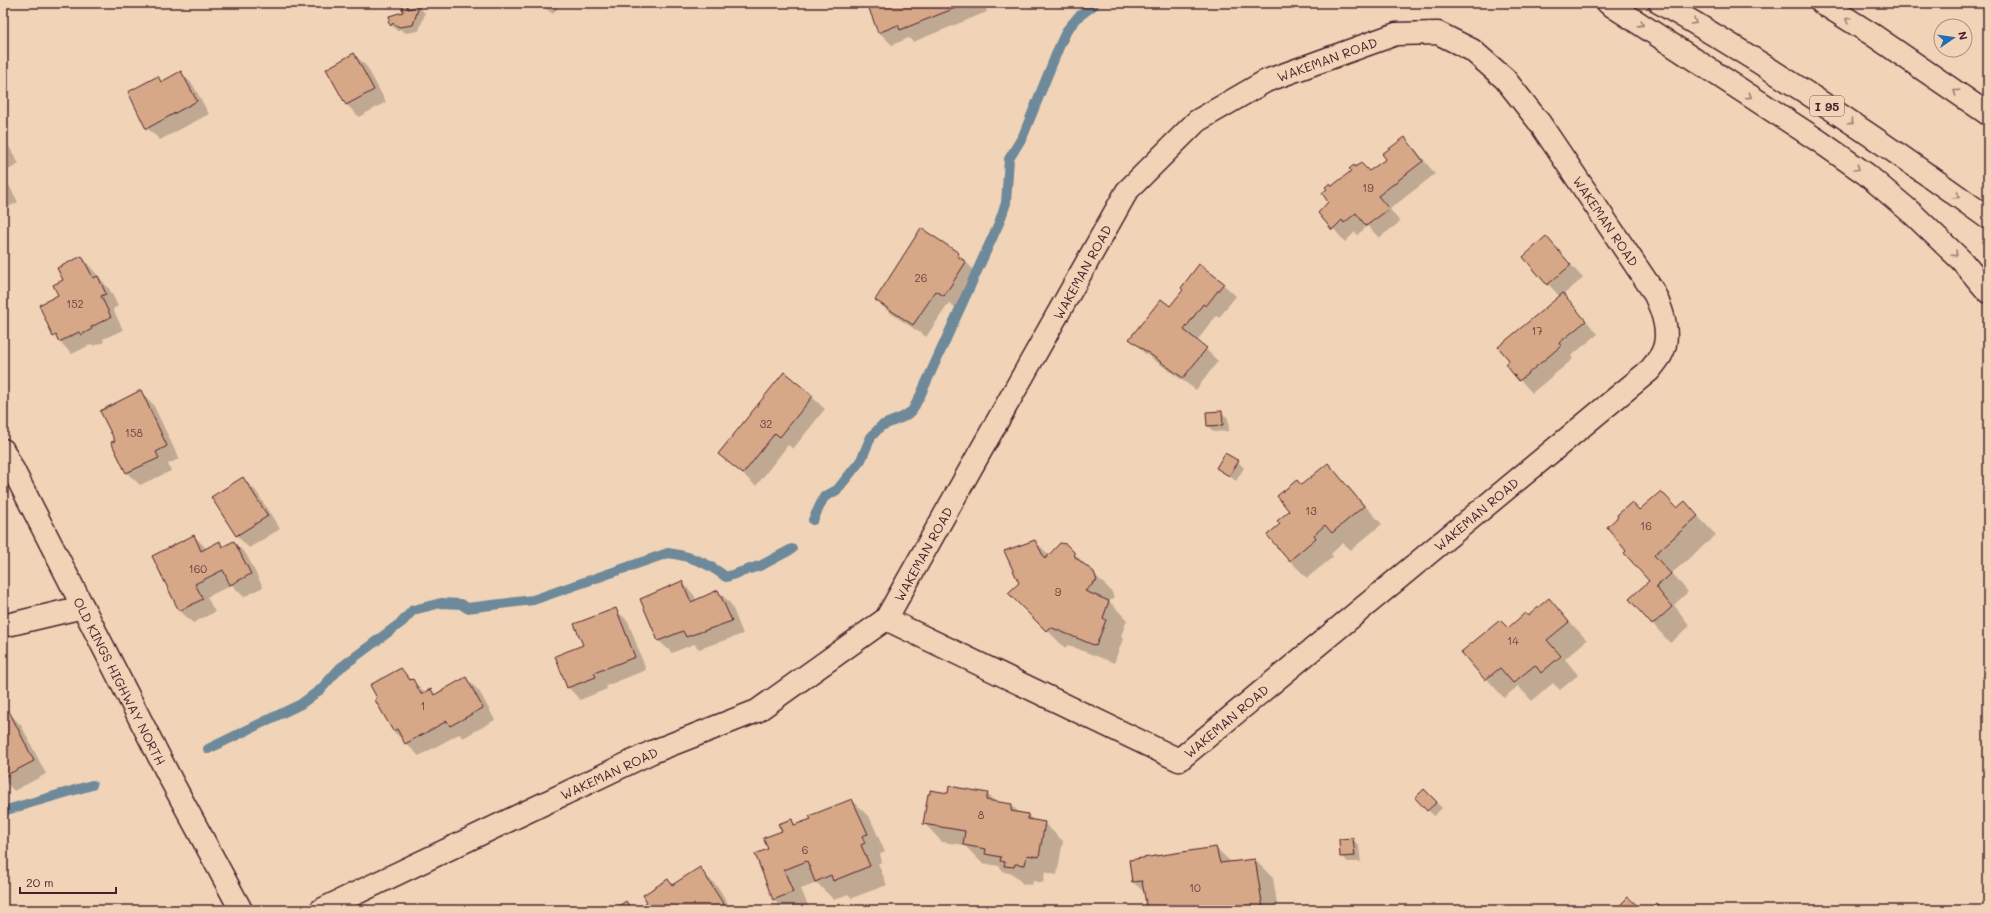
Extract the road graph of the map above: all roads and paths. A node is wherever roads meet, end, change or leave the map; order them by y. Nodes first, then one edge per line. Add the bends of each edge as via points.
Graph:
1 (1608, 3) edge
2 (1660, 3) edge
3 (1822, 3) edge
4 (1988, 114) edge
5 (1988, 218) edge
6 (1988, 292) edge
7 (3, 450) edge
8 (83, 607) junction
9 (886, 619) junction
10 (3, 626) edge
11 (241, 910) edge
12 (321, 910) edge

1 -> 6 main road via 1866,174 1962,261
2 -> 5 main road, I 95 via 1807,92
4 -> 3 main road
7 - 8 main road, OLD KINGS HIGHWAY NORTH
8 - 10 main road
8 - 11 main road, OLD KINGS HIGHWAY NORTH
9 - 9 main road, WAKEMAN ROAD via 1179,760 1650,370 1662,354 1666,334 1661,308 1654,291 1539,122 1505,79 1472,50 1438,33 1396,34 1269,79 1197,121 1127,191
9 - 12 main road, WAKEMAN ROAD via 757,711 652,752

